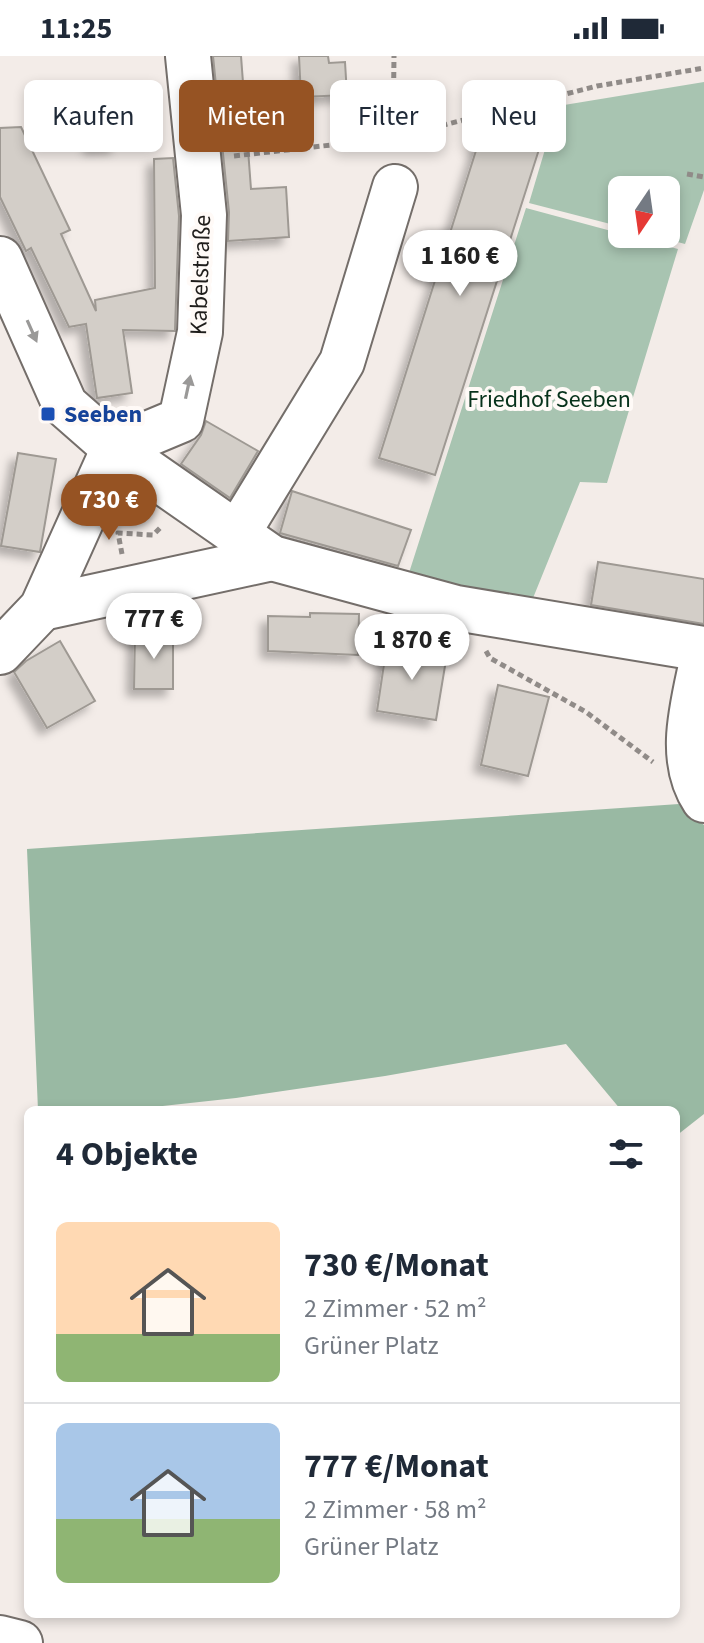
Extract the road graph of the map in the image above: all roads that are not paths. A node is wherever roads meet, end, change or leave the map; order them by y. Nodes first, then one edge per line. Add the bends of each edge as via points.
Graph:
1 (188, 56) edge
2 (395, 187) dead end
3 (0, 259) edge
4 (114, 448) junction
5 (237, 534) junction
6 (272, 558) junction
7 (42, 608) junction
8 (704, 650) edge
9 (0, 652) edge
10 (701, 796) edge
11 (0, 1638) edge
12 (20, 1643) edge

4 -> 1 street, Kabelstraße via 181,420 200,332 204,215
2 - 5 street via 342,362
3 -> 4 street via 65,405
4 - 5 street
4 - 7 street
5 - 6 street
6 - 7 street
6 - 8 street via 464,609
7 - 9 street
8 - 10 street via 688,757
11 - 12 street

